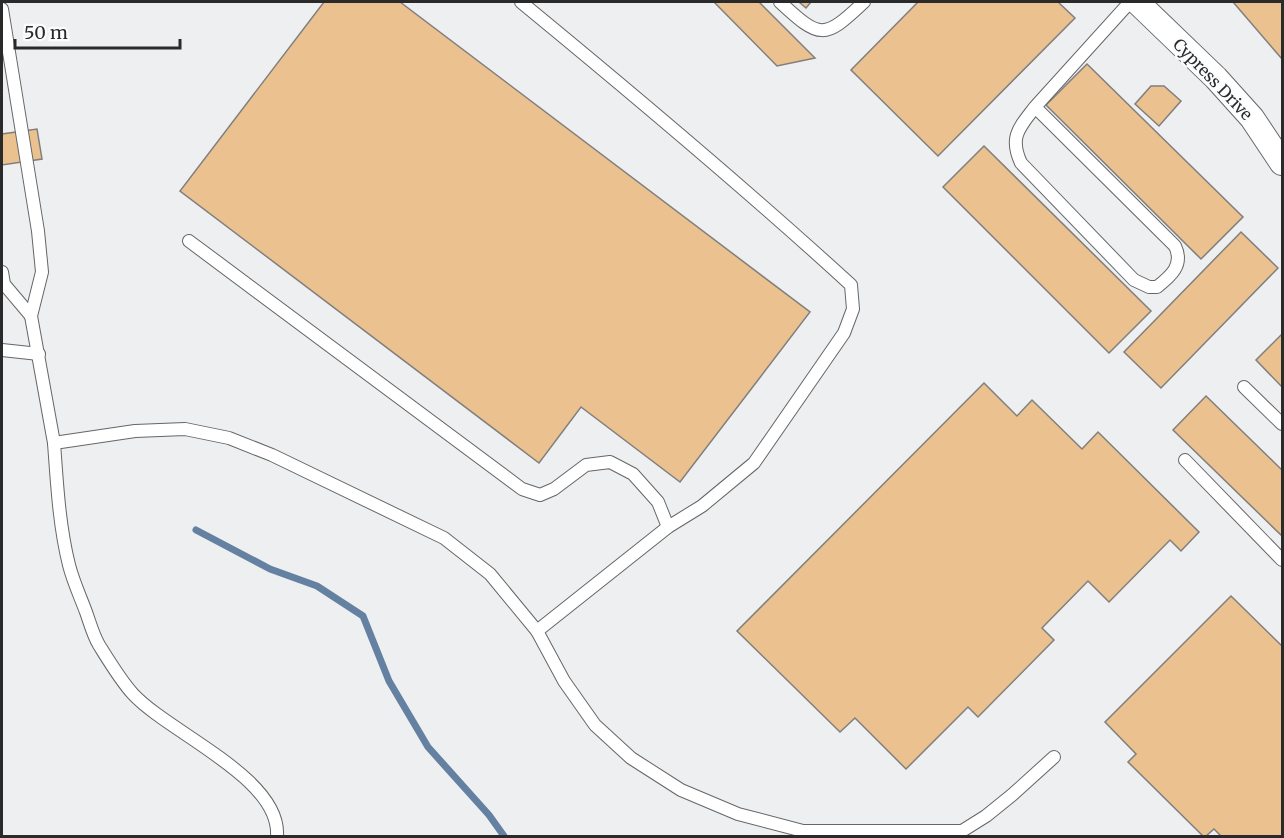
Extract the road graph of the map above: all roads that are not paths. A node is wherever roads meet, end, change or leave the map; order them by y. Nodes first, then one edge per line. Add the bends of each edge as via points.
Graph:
1 (521, 2) edge
2 (780, 2) edge
3 (864, 2) edge
4 (1130, 2) edge
5 (1137, 2) edge
6 (2, 9) edge
7 (1035, 107) junction
8 (1282, 163) edge
9 (189, 241) dead end
10 (2, 272) edge
11 (31, 316) junction
12 (2, 350) edge
13 (39, 354) junction
14 (1244, 387) dead end
15 (1282, 424) edge
16 (54, 443) junction
17 (1185, 460) dead end
18 (668, 527) junction
19 (1282, 560) edge
20 (537, 631) junction
21 (1054, 758) dead end
22 (962, 831) junction
23 (277, 837) edge
24 (975, 837) edge

1 - 18 lane via 851,285 853,309 844,333 754,463 702,506
2 - 3 lane via 813,29 823,30 842,22
4 - 7 lane
5 - 8 street, Cypress Drive via 1252,118
6 - 11 lane via 42,272
7 - 7 lane via 1017,135 1014,148 1021,163 1134,280 1157,287 1178,266 1175,246
9 - 18 lane via 522,489 540,495 586,465 610,462 633,474 658,502
10 - 11 lane via 4,284
11 - 13 lane
12 - 13 lane
13 - 16 lane
14 - 15 lane
16 - 20 lane via 145,430 185,429 229,438 444,538 490,574
16 - 23 lane via 69,565 98,644 133,694 247,779 270,806
17 - 19 lane
18 - 20 lane
20 - 22 lane via 564,681 595,725 631,758 681,790 738,814 803,831
21 - 22 lane via 995,809
22 - 24 lane

